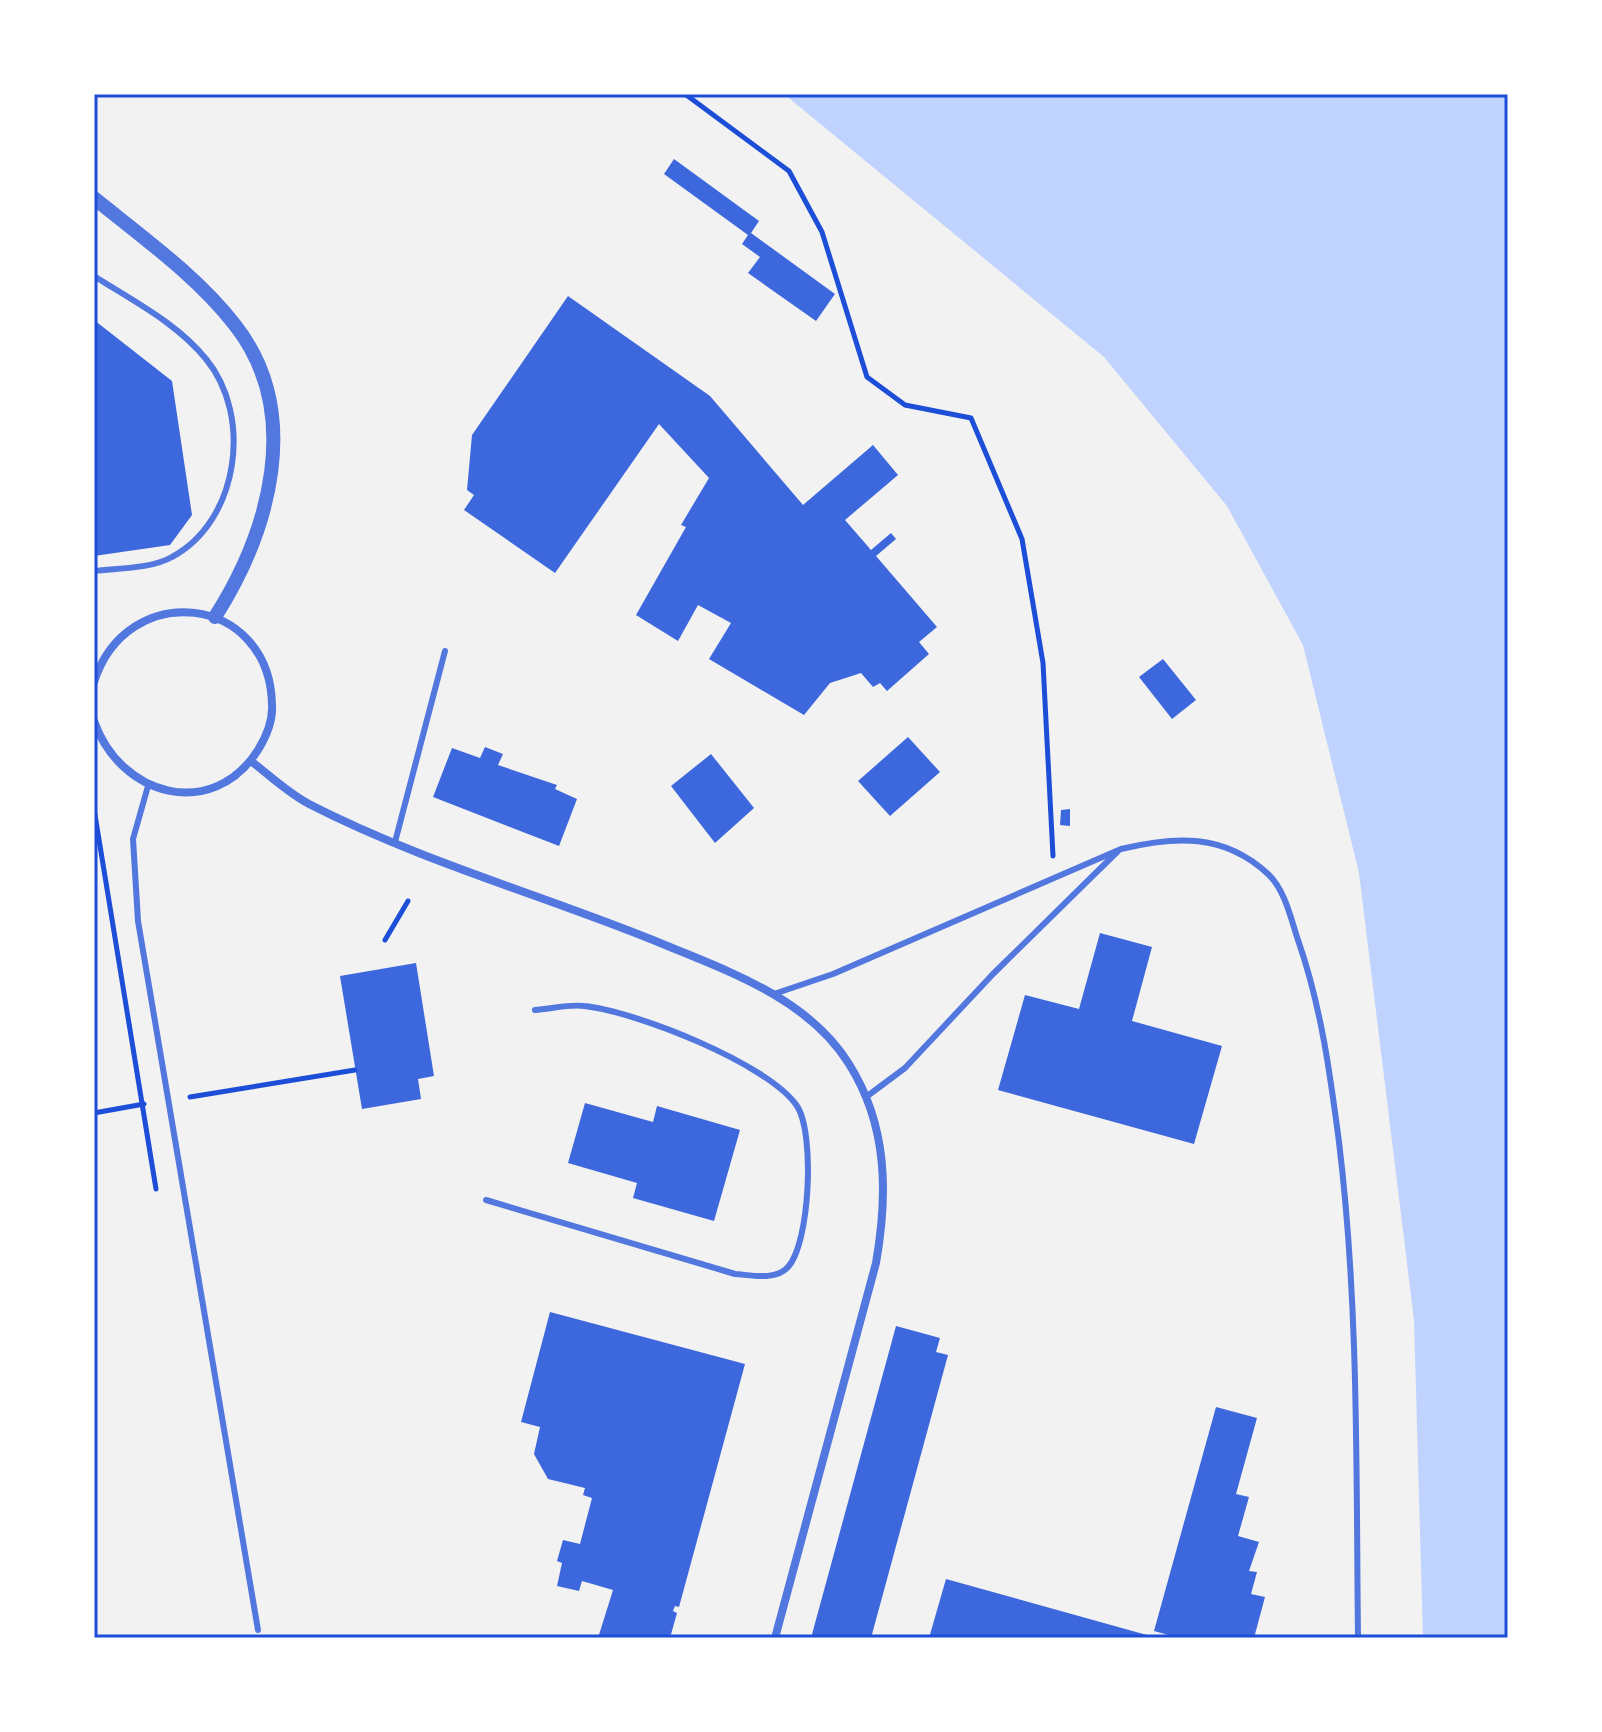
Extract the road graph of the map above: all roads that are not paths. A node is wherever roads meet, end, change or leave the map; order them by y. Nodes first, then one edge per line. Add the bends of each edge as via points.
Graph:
1 (94, 198) edge
2 (94, 276) edge
3 (94, 571) edge
4 (215, 617) junction
5 (445, 651) dead end
6 (94, 682) edge
7 (94, 721) edge
8 (251, 761) junction
9 (148, 786) junction
10 (395, 842) junction
11 (1121, 849) junction
12 (774, 994) junction
13 (535, 1010) dead end
14 (866, 1097) junction
15 (486, 1200) dead end
16 (258, 1630) dead end
17 (775, 1638) edge
18 (1358, 1638) edge

1 - 4 street via 208,295 235,325 268,393 275,434 265,504 237,582
2 - 3 lane via 179,331 206,359 228,399 234,447 229,484 186,549 169,559
4 - 6 street via 175,612 137,623 116,640
4 - 8 street via 240,631 259,653 270,679 273,708 266,737
5 - 10 lane
7 - 9 street via 103,747 122,770
8 - 9 street via 229,779 203,790
8 - 10 street via 306,803
9 - 16 lane via 133,839 133,875
10 - 12 street via 628,930
11 - 12 lane via 833,974
11 - 14 lane via 905,1068
11 - 18 lane via 1167,838 1207,841 1239,853 1270,876 1309,970 1328,1056 1351,1240
12 - 14 street via 849,1063
13 - 15 lane via 583,1006 642,1022 727,1054 781,1089 800,1110 805,1128 807,1199 799,1237 793,1259 780,1272 735,1274
14 - 17 street via 883,1166 881,1234

